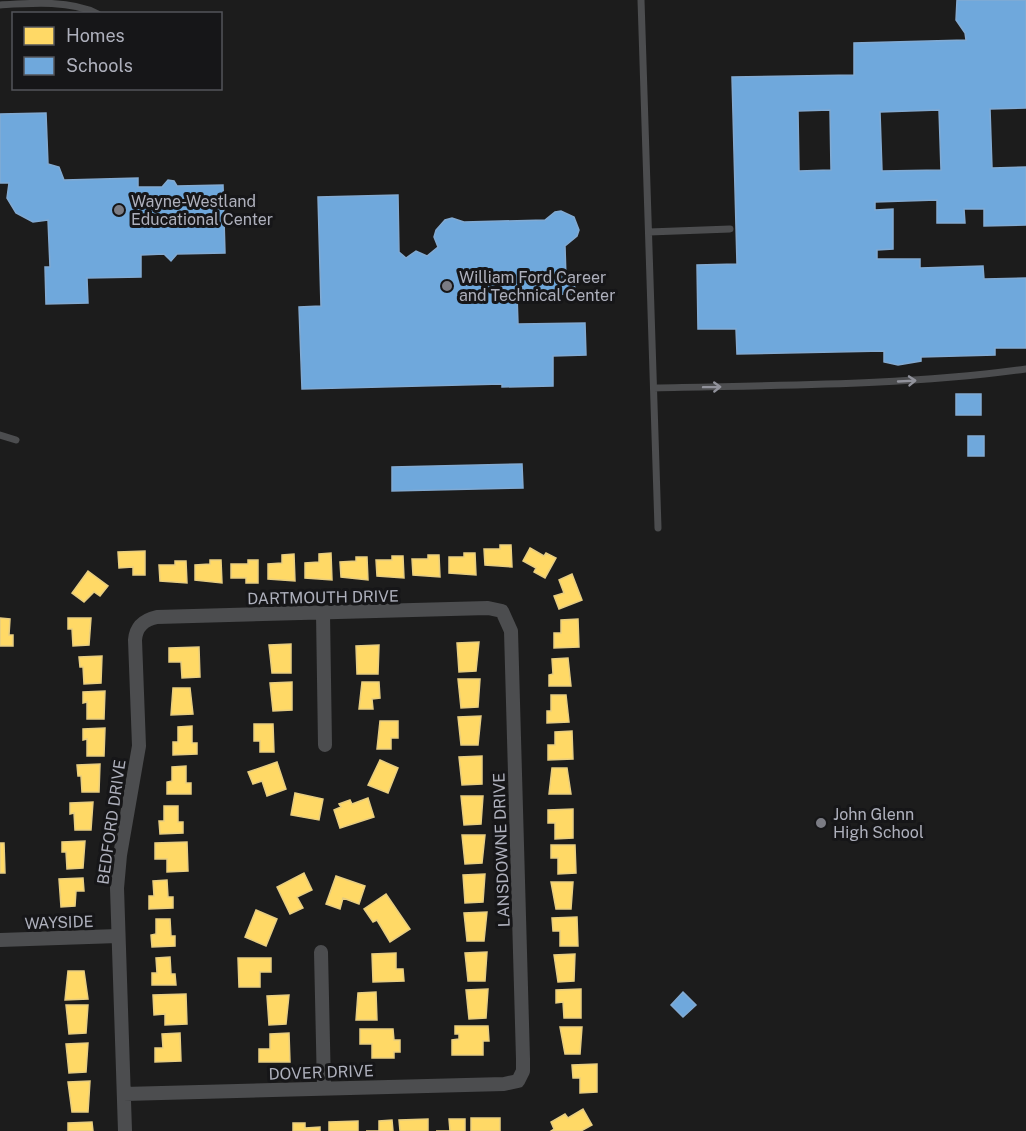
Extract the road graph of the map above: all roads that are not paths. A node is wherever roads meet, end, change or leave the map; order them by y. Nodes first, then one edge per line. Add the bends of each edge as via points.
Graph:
1 (641, 0) edge
2 (0, 5) edge
3 (95, 12) edge
4 (730, 229) dead end
5 (649, 232) junction
6 (1026, 369) edge
7 (654, 388) junction
8 (0, 435) edge
9 (16, 440) dead end
10 (658, 528) dead end
11 (323, 613) junction
12 (508, 618) joint
13 (139, 627) joint
14 (325, 745) dead end
15 (118, 936) junction
16 (0, 940) edge
17 (321, 952) dead end
18 (518, 1081) joint
19 (324, 1088) junction
20 (124, 1094) junction
21 (125, 1131) edge

1 - 5 lane
2 - 3 lane via 48,3 85,6
4 - 5 lane
5 - 7 lane
7 -> 6 lane via 953,379
7 - 10 lane
8 - 9 lane
11 - 12 street, DARTMOUTH DRIVE via 488,608 502,611
11 - 13 street, DARTMOUTH DRIVE via 157,617
11 - 14 street
12 - 18 street, LANSDOWNE DRIVE via 524,1059
13 - 15 street, BEDFORD DRIVE via 135,640 139,746 118,872
15 - 16 street, WAYSIDE
15 - 20 street, BEDFORD DRIVE
17 - 19 street
18 - 19 street, DOVER DRIVE
19 - 20 street, DOVER DRIVE
20 - 21 street, BEDFORD DRIVE

